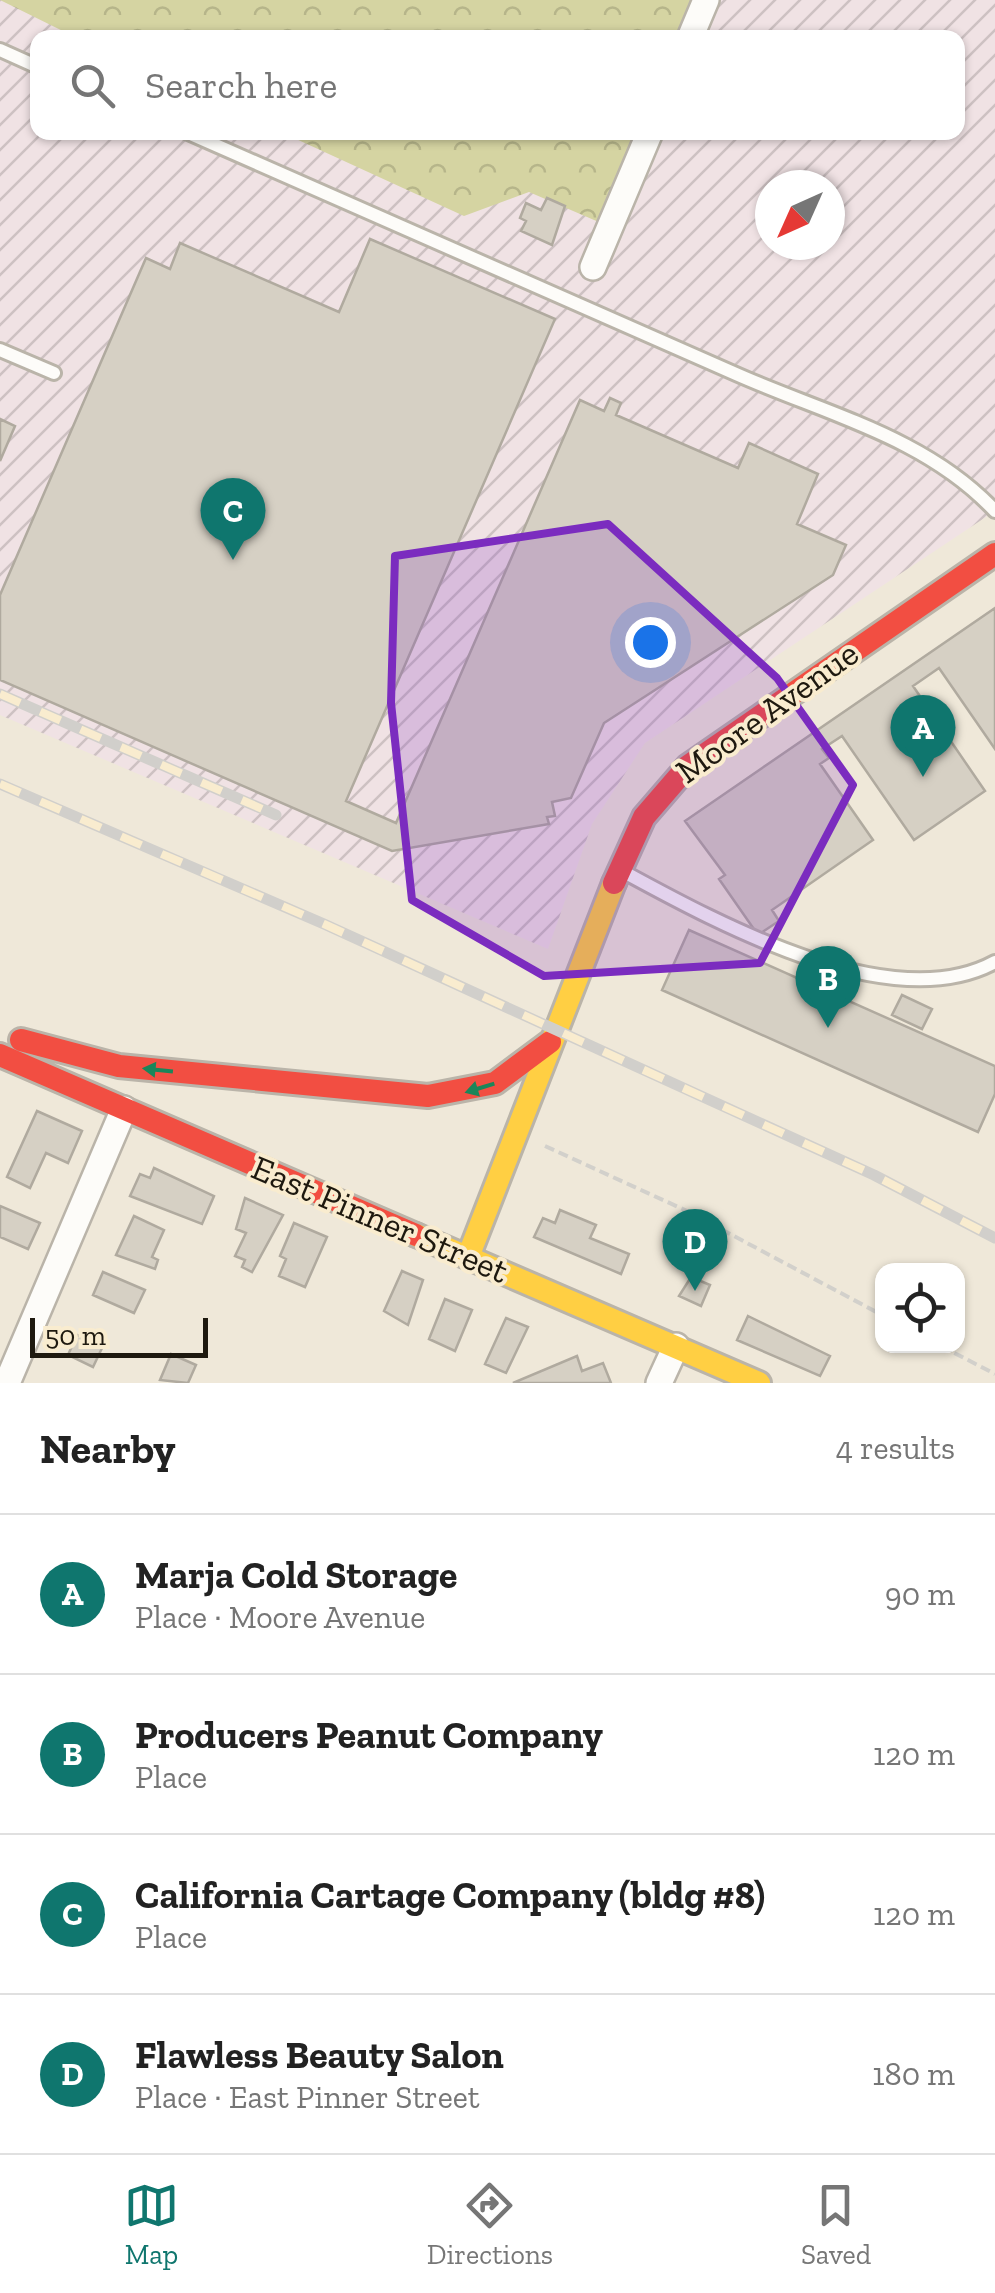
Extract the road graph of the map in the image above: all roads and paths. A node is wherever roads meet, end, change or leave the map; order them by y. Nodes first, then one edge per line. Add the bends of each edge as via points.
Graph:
1 (706, 0) edge
2 (693, 30) edge
3 (0, 50) edge
4 (30, 63) edge
5 (204, 140) edge
6 (647, 140) edge
7 (593, 267) dead end
8 (0, 350) edge
9 (54, 372) dead end
10 (995, 511) edge
11 (995, 554) edge
12 (619, 870) junction
13 (995, 962) edge
14 (0, 1033) edge
15 (558, 1033) junction
16 (0, 1055) edge
17 (124, 1109) junction
18 (518, 1134) junction
19 (468, 1257) junction
20 (875, 1311) edge
21 (676, 1346) junction
22 (954, 1353) edge
23 (995, 1374) edge
24 (7, 1383) edge
25 (659, 1383) edge
26 (759, 1383) edge

1 - 2 street
3 - 4 lane
5 - 10 lane via 916,448
6 - 7 street
8 - 9 lane
11 - 12 street, Moore Avenue via 672,777 639,821
12 - 13 lane via 721,925 807,958 947,979
12 - 15 street, Moore Avenue
15 -> 14 street, Moore Avenue via 500,1082 428,1096 118,1066
15 - 18 street, Moore Avenue
16 - 17 street, East Pinner Street
17 - 19 street, East Pinner Street
17 - 24 street
18 - 19 street, Moore Avenue
18 - 20 path via 688,1211
19 - 21 street, East Pinner Street
21 - 25 street
21 - 26 street, East Pinner Street
22 - 23 path

